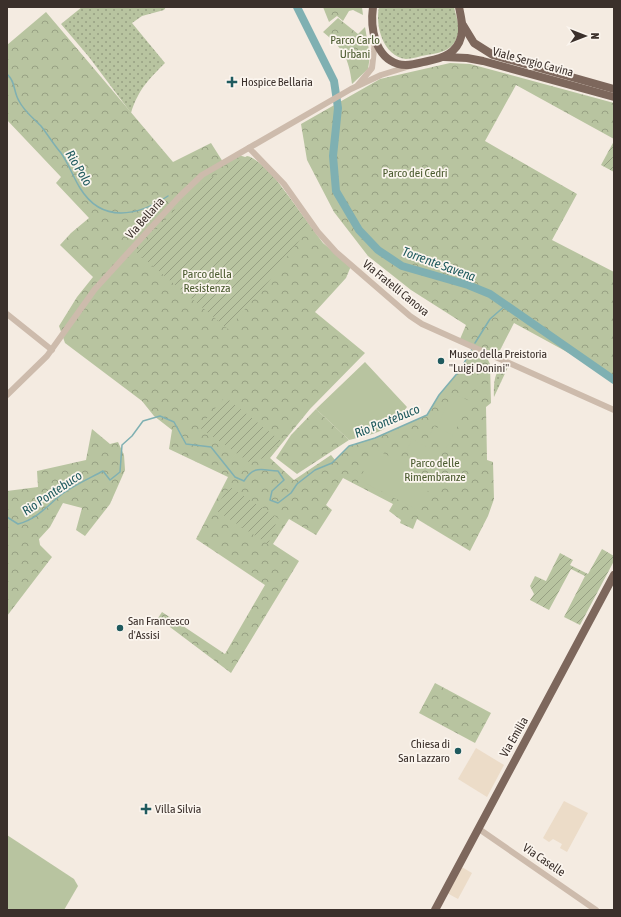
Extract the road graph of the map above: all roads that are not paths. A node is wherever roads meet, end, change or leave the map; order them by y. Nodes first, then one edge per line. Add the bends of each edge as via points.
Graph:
1 (373, 7) edge
2 (459, 7) edge
3 (462, 24) junction
4 (376, 40) junction
5 (444, 57) junction
6 (416, 64) junction
7 (354, 87) junction
8 (614, 89) edge
9 (614, 97) edge
10 (250, 148) junction
11 (7, 314) edge
12 (52, 350) junction
13 (7, 395) edge
14 (614, 410) edge
15 (614, 576) edge
16 (479, 829) junction
17 (435, 910) edge
18 (596, 910) edge

1 - 4 main road via 372,21
2 - 3 main road
3 - 5 main road via 459,44
3 - 8 main road, Viale Sergio Cavina via 474,43 493,55
4 - 6 main road via 381,52 392,61 406,65
4 - 7 street via 372,68
5 - 6 main road
5 - 9 main road, Viale Sergio Cavina via 483,61
6 - 7 street
7 - 10 street, Via Bellaria
10 - 12 street, Via Bellaria via 211,169 179,197 95,289
10 - 14 street, Via Fratelli Canova via 284,184 318,232 336,252 410,316 422,324
11 - 12 street
12 - 13 street, Via Bellaria via 36,369
15 - 16 main road, Via Emilia
16 - 17 main road, Via Emilia
16 - 18 street, Via Caselle

